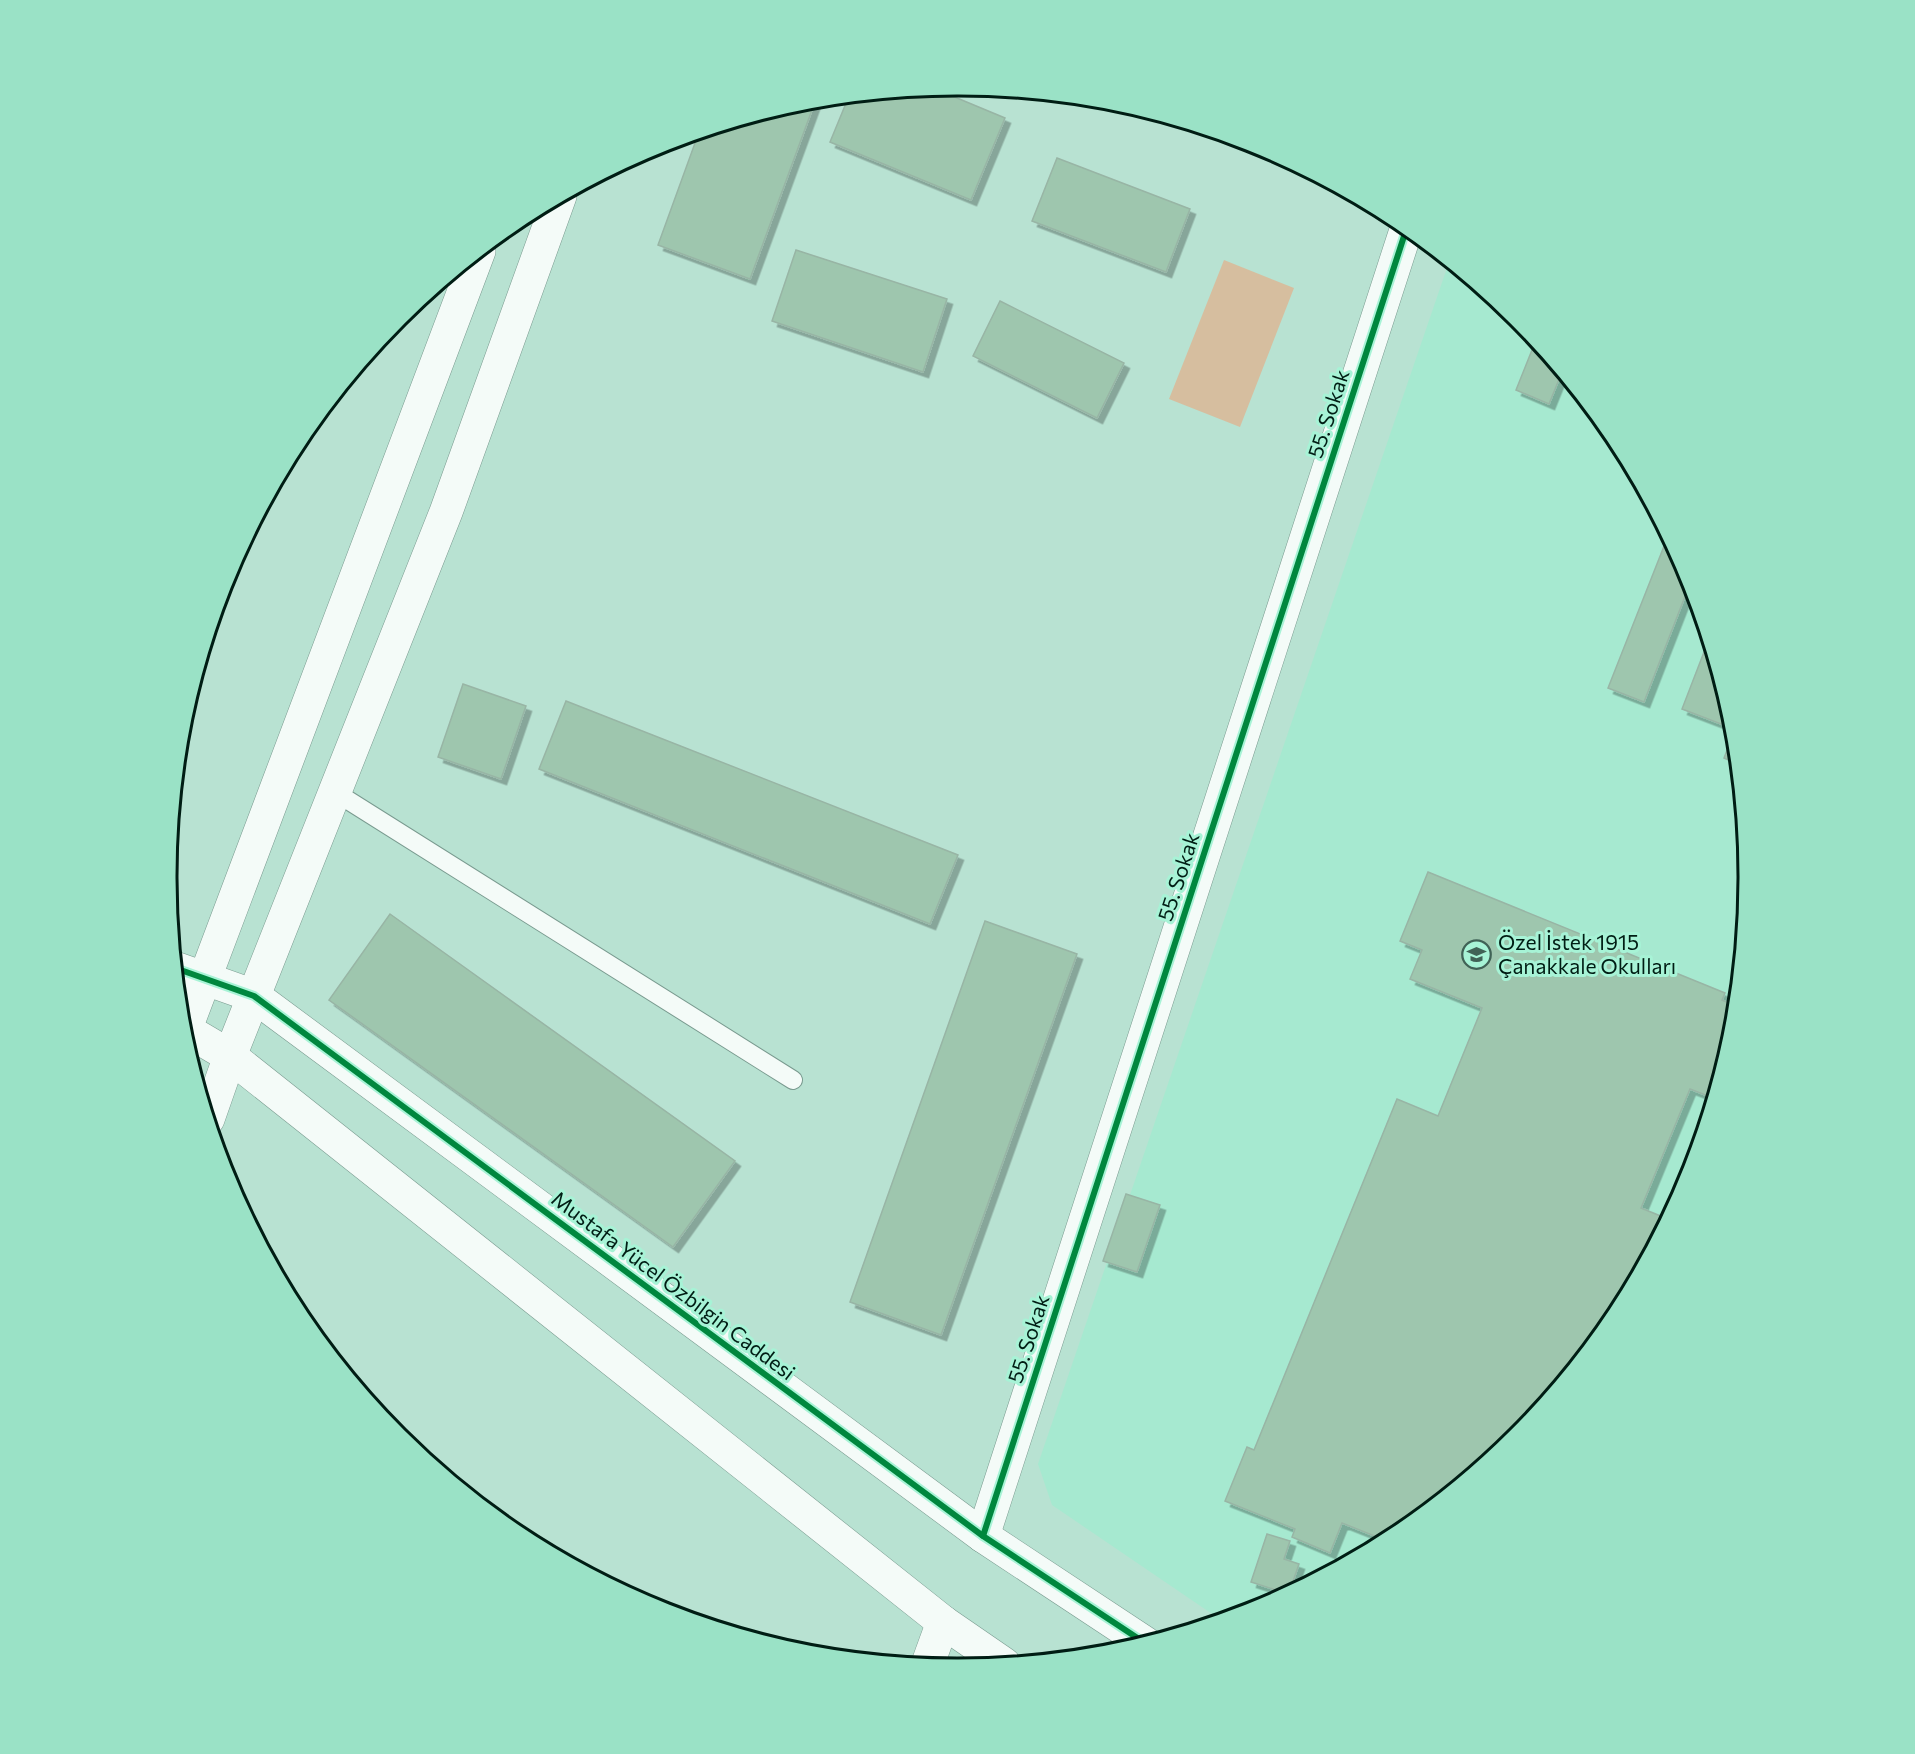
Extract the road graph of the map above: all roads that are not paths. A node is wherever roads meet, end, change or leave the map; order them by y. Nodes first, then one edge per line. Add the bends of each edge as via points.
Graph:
1 (556, 208) edge
2 (1404, 237) edge
3 (474, 264) edge
4 (335, 792) junction
5 (190, 973) edge
6 (254, 996) junction
7 (187, 1000) edge
8 (194, 1037) edge
9 (230, 1056) junction
10 (793, 1080) dead end
11 (212, 1108) edge
12 (983, 1536) junction
13 (943, 1622) junction
14 (1136, 1637) edge
15 (930, 1657) edge
16 (993, 1657) edge

1 - 4 street via 446,512
2 - 12 street, 55. Sokak
3 - 5 street
4 - 6 street
4 - 10 lane
5 - 6 street, Mustafa Yücel Özbilgin Caddesi
5 - 7 street
6 - 9 street
6 - 12 street, Mustafa Yücel Özbilgin Caddesi
8 - 9 street
9 - 11 street
9 - 13 street
12 - 14 street, Mustafa Yücel Özbilgin Caddesi
13 - 15 street
13 - 16 street

